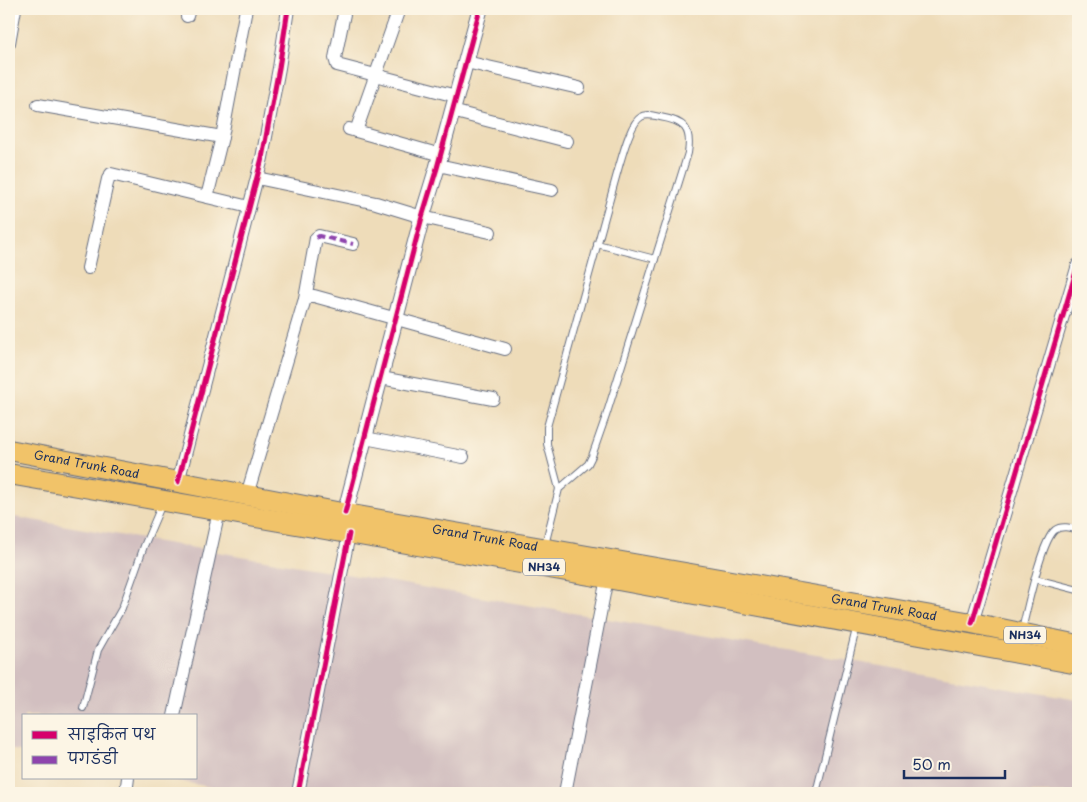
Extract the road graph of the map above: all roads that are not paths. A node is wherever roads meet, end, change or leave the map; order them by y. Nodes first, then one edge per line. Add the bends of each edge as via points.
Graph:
1 (15, 9) edge
2 (246, 9) edge
3 (288, 9) edge
4 (345, 9) edge
5 (399, 9) edge
6 (480, 9) edge
7 (9, 43) edge
8 (466, 62) junction
9 (377, 74) junction
10 (579, 88) dead end
11 (456, 96) junction
12 (38, 105) dead end
13 (452, 111) junction
14 (222, 137) junction
15 (567, 141) dead end
16 (439, 160) junction
17 (257, 178) junction
18 (552, 190) dead end
19 (207, 197) junction
20 (250, 207) junction
21 (422, 216) junction
22 (490, 232) dead end
23 (353, 244) dead end
24 (597, 244) junction
25 (655, 259) junction
26 (1078, 265) edge
27 (88, 268) dead end
28 (1076, 284) edge
29 (305, 299) junction
30 (396, 320) junction
31 (505, 349) dead end
32 (381, 378) junction
33 (493, 399) dead end
34 (365, 438) junction
35 (9, 450) edge
36 (464, 457) dead end
37 (9, 474) edge
38 (178, 482) junction
39 (559, 489) junction
40 (247, 495) junction
41 (164, 501) junction
42 (219, 511) junction
43 (344, 513) junction
44 (1078, 530) edge
45 (349, 534) junction
46 (544, 549) junction
47 (607, 578) junction
48 (1035, 580) junction
49 (1078, 590) edge
50 (972, 623) junction
51 (858, 624) junction
52 (1021, 634) junction
53 (1077, 648) edge
54 (83, 708) dead end
55 (174, 714) edge
56 (128, 780) edge
57 (126, 793) edge
58 (298, 793) edge
59 (565, 793) edge
60 (816, 793) edge

1 - 7 street
2 - 14 street
3 - 17 street
4 - 9 street via 335,63
5 - 9 street
6 - 8 street
8 - 10 street
8 - 11 street
9 - 11 street
9 - 16 street via 353,130
11 - 13 street
12 - 14 street
13 - 15 street
13 - 16 street
14 - 19 street
16 - 18 street
16 - 21 street
17 - 20 street
17 - 21 street
19 - 20 street
19 - 27 street via 111,174
20 - 38 street
21 - 22 street
21 - 30 street
23 - 29 street via 316,238
24 - 25 lane
24 - 25 lane via 618,170 636,122 649,115 672,119 686,128 690,144
24 - 39 lane via 546,436
25 - 39 lane via 592,456 581,471
26 - 28 street
28 - 50 street
29 - 30 street via 314,296
29 - 40 street
30 - 31 street
30 - 32 street
32 - 33 street
32 - 34 street
34 - 36 street
34 - 43 street
35 - 38 highway, Grand Trunk Road / NH34
37 - 41 highway, Grand Trunk Road / NH34
38 - 40 highway, Grand Trunk Road / NH34
39 - 46 lane
40 - 43 highway, Grand Trunk Road / NH34
41 - 42 highway, Grand Trunk Road / NH34
41 - 54 lane via 146,539 117,619 98,650
42 - 45 highway, Grand Trunk Road / NH34
42 - 55 street
43 - 46 highway, Grand Trunk Road / NH34
44 - 48 lane via 1056,529 1050,537
45 - 47 highway, Grand Trunk Road / NH34
45 - 58 street
46 - 50 highway, Grand Trunk Road / NH34
47 - 51 highway, Grand Trunk Road / NH34
47 - 59 street
48 - 49 lane
48 - 52 lane
50 - 52 highway, Grand Trunk Road / NH34
51 - 53 highway, Grand Trunk Road / NH34
51 - 60 lane
52 - 53 highway, Grand Trunk Road / NH34
56 - 57 street

